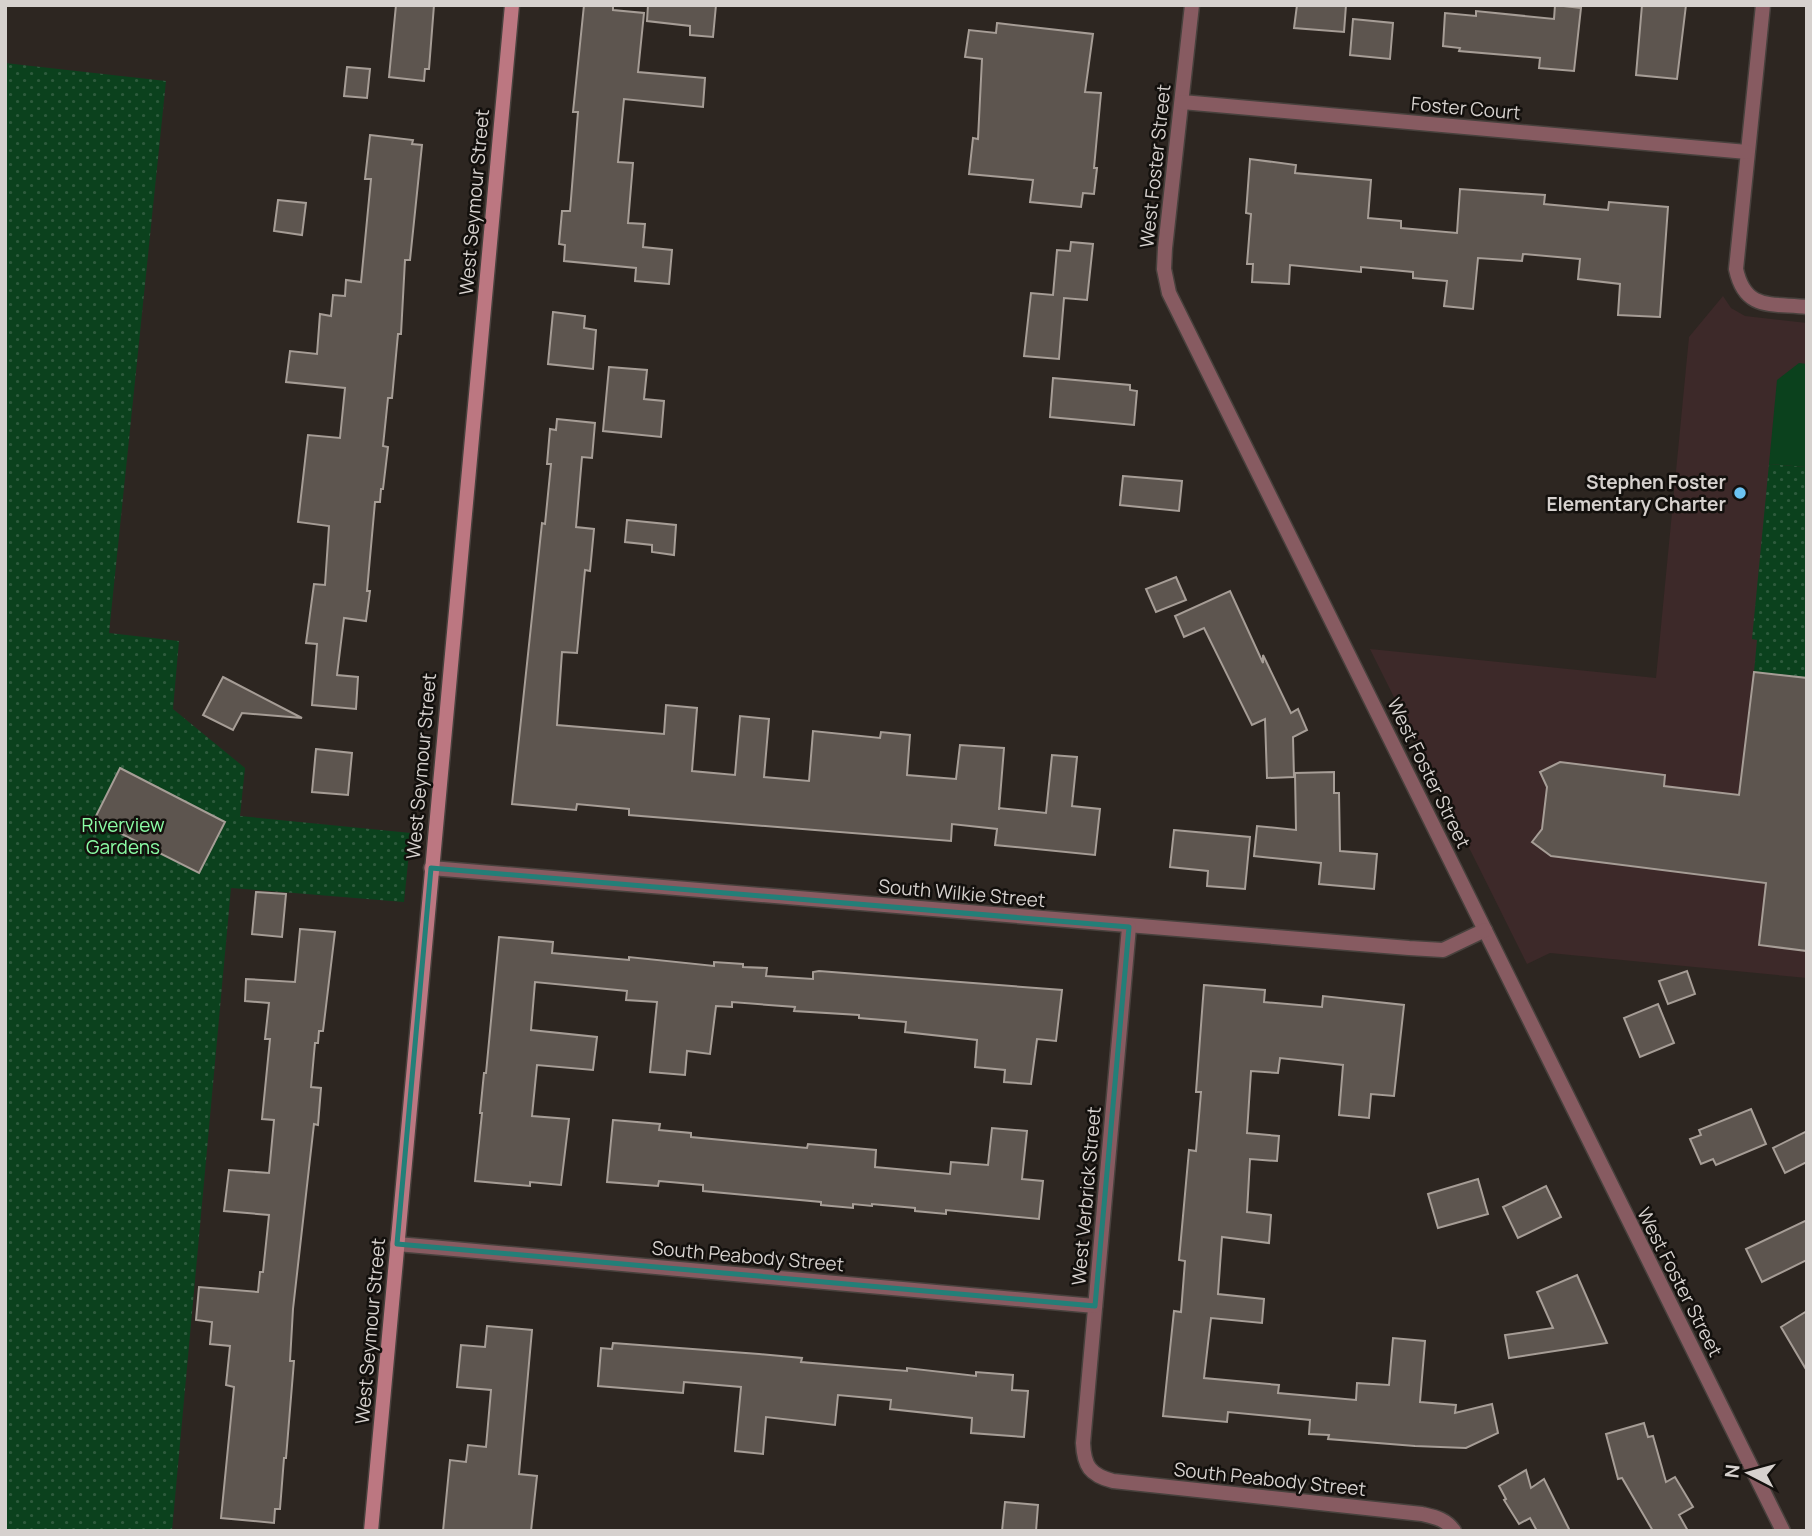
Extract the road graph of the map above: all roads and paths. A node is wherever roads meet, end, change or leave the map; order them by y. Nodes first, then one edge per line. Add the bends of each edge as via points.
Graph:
1 (512, 5) edge
2 (1192, 5) edge
3 (1763, 5) edge
4 (1182, 102) junction
5 (1747, 152) junction
6 (1807, 307) edge
7 (431, 868) junction
8 (1129, 927) junction
9 (1485, 930) junction
10 (397, 1244) junction
11 (1095, 1306) junction
12 (1087, 1469) joint
13 (1452, 1528) edge
14 (371, 1531) edge
15 (1783, 1531) edge

1 - 7 street, West Seymour Street
2 - 4 street, West Foster Street
3 - 5 street
4 - 5 street, Foster Court
4 - 9 street, West Foster Street via 1165,248 1169,293
5 - 6 street via 1736,269 1739,282 1754,300
7 - 8 street, South Wilkie Street
7 - 10 street, West Seymour Street
8 - 9 street, South Wilkie Street via 1443,950
8 - 11 street, West Verbrick Street
9 - 15 street, West Foster Street
10 - 11 street, South Peabody Street
10 - 14 street, West Seymour Street
11 - 12 street, West Verbrick Street via 1083,1443
12 - 13 street, South Peabody Street via 1113,1481 1422,1514 1437,1517

